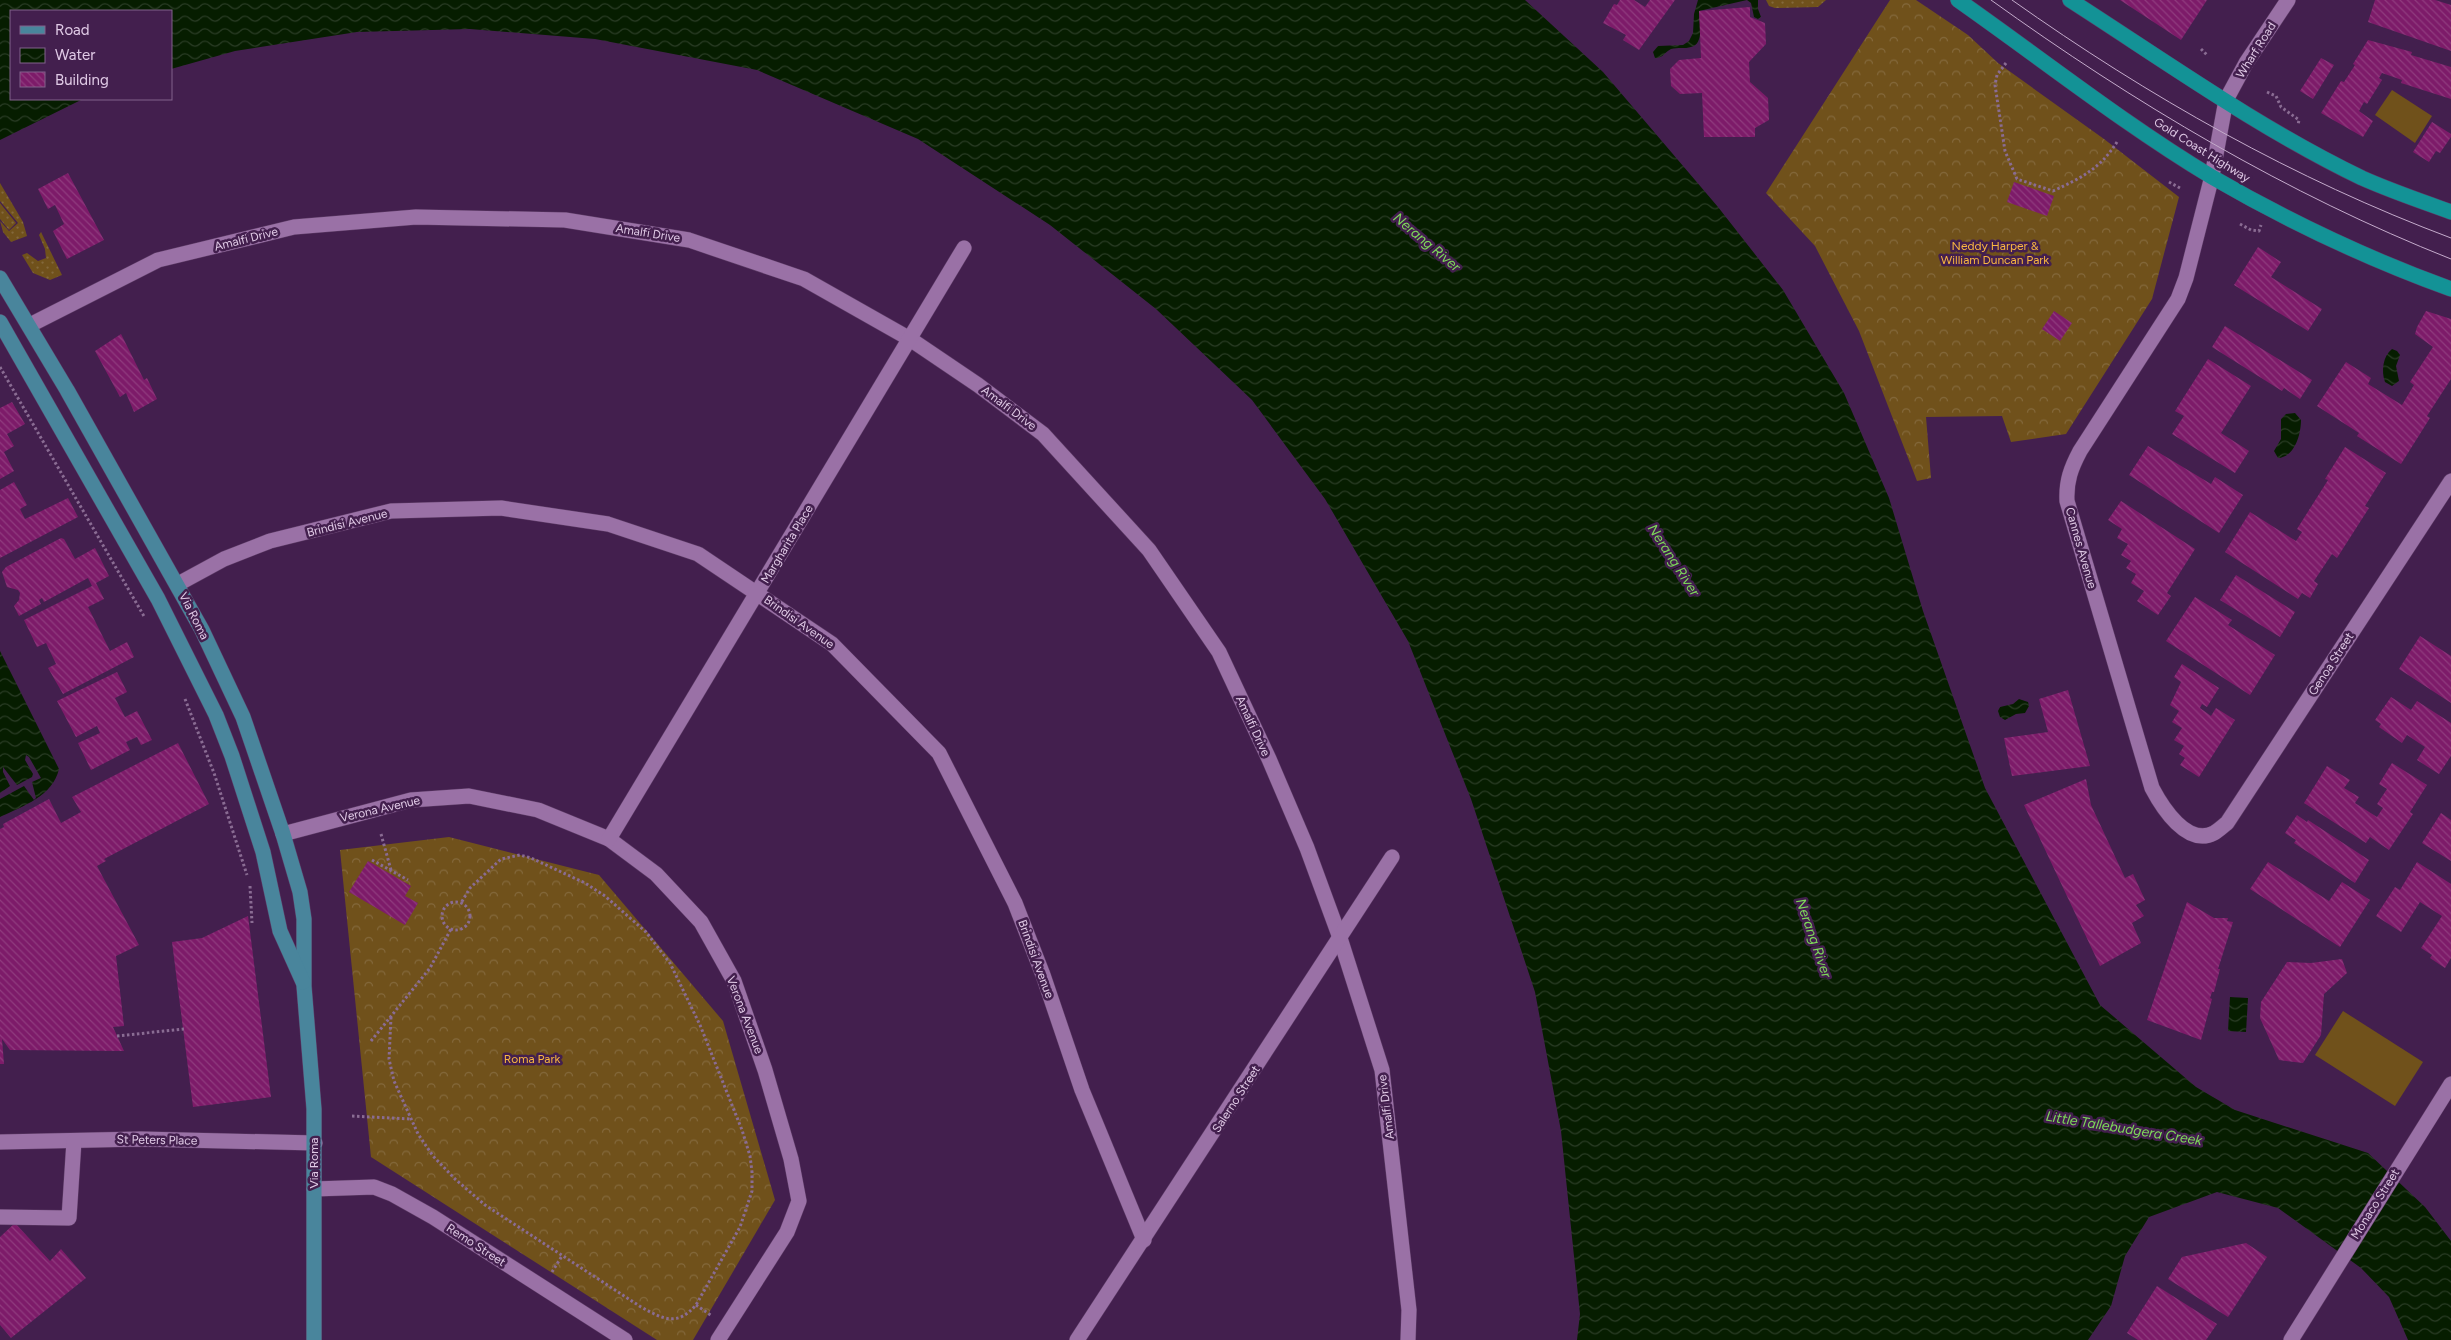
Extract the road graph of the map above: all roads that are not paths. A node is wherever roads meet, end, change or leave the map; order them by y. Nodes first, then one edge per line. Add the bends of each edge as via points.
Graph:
1 (1958, 0) edge
2 (2070, 0) edge
3 (2288, 0) edge
4 (2226, 100) junction
5 (2212, 176) junction
6 (2451, 212) edge
7 (964, 248) dead end
8 (0, 278) edge
9 (2451, 289) edge
10 (0, 322) edge
11 (30, 325) junction
12 (910, 339) junction
13 (2451, 481) edge
14 (178, 584) junction
15 (757, 594) junction
16 (283, 834) junction
17 (2201, 835) joint
18 (610, 839) junction
19 (1392, 857) dead end
20 (1340, 938) junction
21 (304, 986) junction
22 (2451, 1084) edge
23 (74, 1140) junction
24 (0, 1142) edge
25 (315, 1143) junction
26 (314, 1189) junction
27 (0, 1216) edge
28 (1144, 1240) junction
29 (2300, 1324) junction
30 (314, 1340) edge
31 (625, 1340) edge
32 (718, 1340) edge
33 (1077, 1340) edge
34 (1408, 1340) edge
35 (2287, 1340) edge
36 (2291, 1340) edge

1 - 5 highway, Gold Coast Highway via 2134,126
2 - 4 highway
3 - 4 street, Wharf Road
4 - 5 street, Wharf Road
4 - 6 highway via 2317,155 2364,178
5 - 9 highway, Gold Coast Highway via 2355,251
5 - 17 street, Cannes Avenue via 2178,298 2080,451 2067,485 2069,508 2152,788 2164,810 2177,823
7 - 12 street, Margharita Place
8 - 11 main road, Via Roma
10 - 21 main road, Via Roma via 180,639 216,715 260,842 280,930
11 - 12 street, Amalfi Drive via 158,260 294,227 416,217 565,220 689,240 804,279
11 - 14 main road, Via Roma
12 - 15 street, Margharita Place
12 - 20 street, Amalfi Drive via 1043,434 1149,550 1218,652 1307,848
13 - 17 street, Genoa Street via 2227,823 2213,834
14 - 15 street, Brindisi Avenue via 224,559 270,541 392,512 501,508 608,524 698,554
14 - 16 main road, Via Roma via 242,718
15 - 18 street, Margharita Place
15 - 28 street, Brindisi Avenue via 832,644 939,753 1015,903 1082,1090
16 - 18 street, Verona Avenue via 411,800 469,796 538,810
16 - 21 main road, Via Roma via 302,905
18 - 32 street, Verona Avenue via 656,874 706,930 734,981 791,1159 799,1201 787,1232
19 - 20 street, Salerno Street
20 - 28 street, Salerno Street
20 - 34 street, Amalfi Drive via 1382,1070 1409,1310
21 - 25 main road, Via Roma
22 - 29 street, Monaco Street
23 - 24 street, St Peters Place
23 - 25 street, St Peters Place
23 - 27 street via 69,1218
25 - 26 main road, Via Roma
26 - 30 main road, Via Roma
26 - 31 street, Remo Street via 374,1187 392,1194
28 - 33 street, Salerno Street
29 - 35 street, Monaco Street
29 - 36 street, Monaco Street

